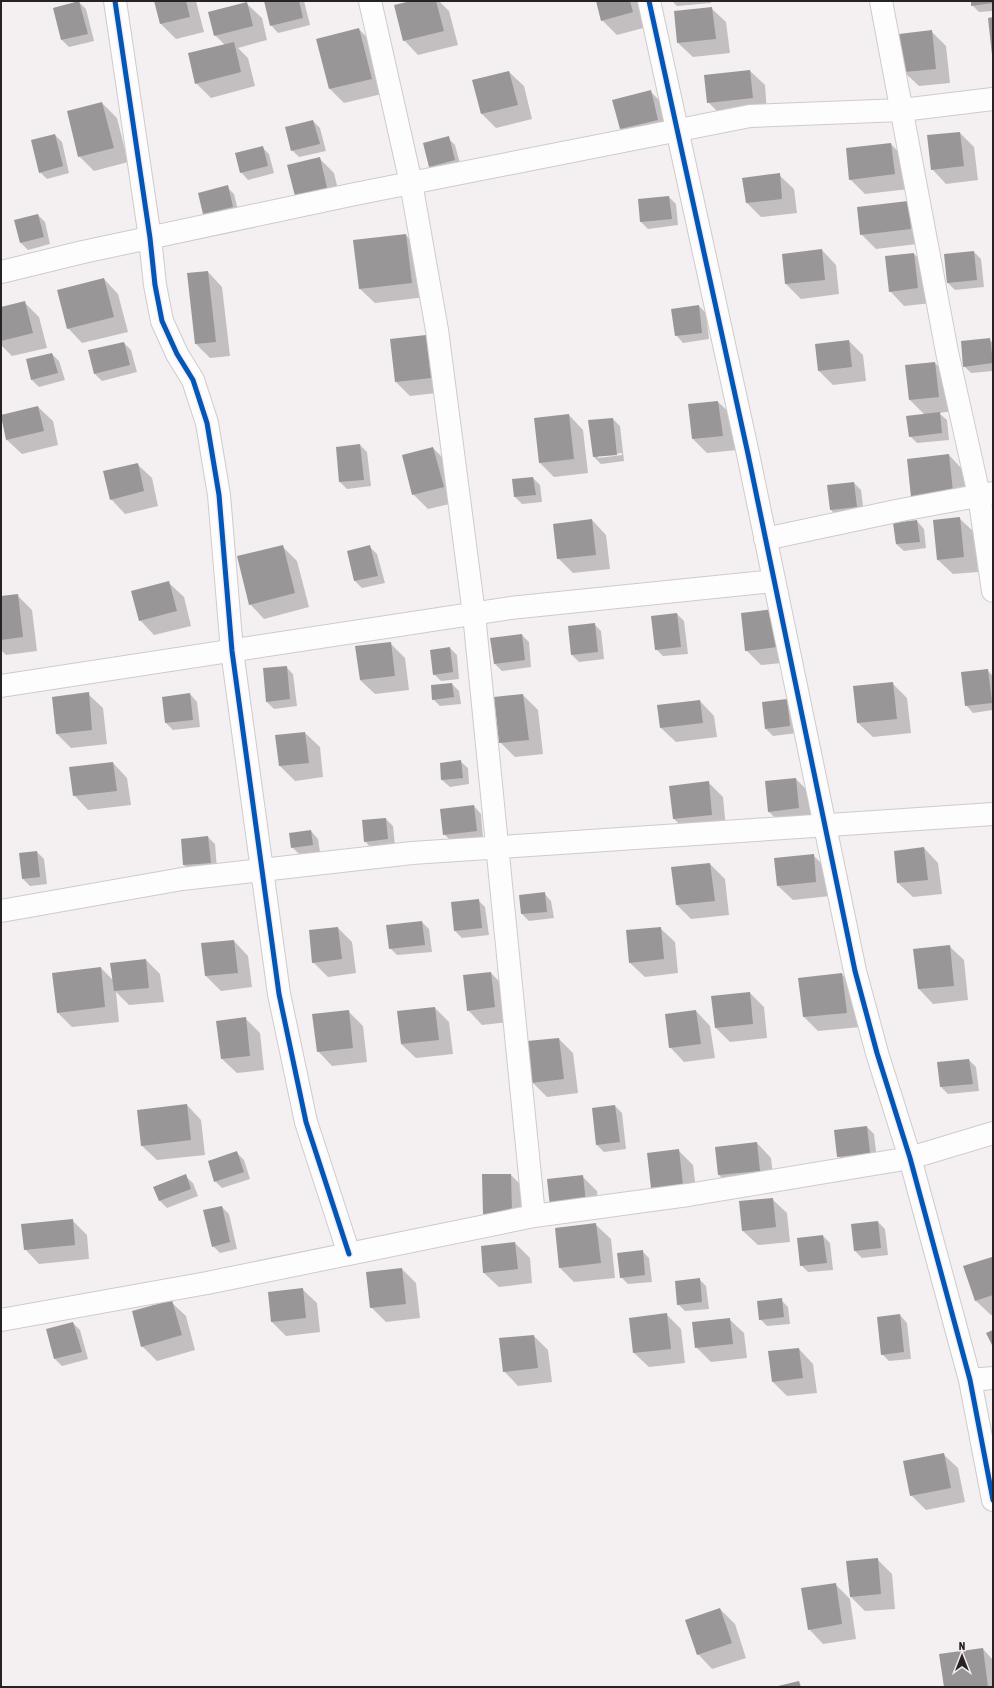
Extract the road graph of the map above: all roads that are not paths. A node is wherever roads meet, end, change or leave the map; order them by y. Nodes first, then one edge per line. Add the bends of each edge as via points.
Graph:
1 (115, 1) edge
2 (370, 1) edge
3 (650, 1) edge
4 (881, 1) edge
5 (993, 99) edge
6 (902, 110) junction
7 (678, 130) junction
8 (411, 183) junction
9 (150, 238) junction
10 (1, 272) edge
11 (986, 494) edge
12 (765, 539) junction
13 (774, 580) junction
14 (993, 591) edge
15 (474, 614) junction
16 (232, 651) junction
17 (1, 686) edge
18 (993, 814) edge
19 (824, 826) junction
20 (498, 847) junction
21 (263, 870) junction
22 (1, 911) edge
23 (993, 1132) edge
24 (910, 1158) junction
25 (534, 1216) junction
26 (349, 1254) junction
27 (1, 1320) edge
28 (993, 1378) edge
29 (970, 1380) junction
30 (993, 1500) edge

1 - 9 street
2 - 8 street
3 - 7 street
4 - 6 street
5 - 6 street
6 - 7 street via 750,116
6 - 11 street via 947,352
7 - 8 street
7 - 12 street
8 - 9 street
8 - 15 street via 437,330
9 - 10 street
9 - 16 street via 162,322 193,380 207,423 219,495
11 - 12 street
11 - 14 street
12 - 13 street
13 - 15 street
13 - 19 street
15 - 16 street
15 - 20 street
16 - 17 street
16 - 21 street
18 - 19 street
19 - 20 street
19 - 24 street via 855,971 877,1053
20 - 21 street via 412,853
20 - 25 street
21 - 22 street via 182,879
21 - 26 street via 278,994 306,1122
23 - 24 street
24 - 25 street via 688,1195
24 - 29 street
25 - 26 street
26 - 27 street via 207,1283
28 - 29 street
29 - 30 street

